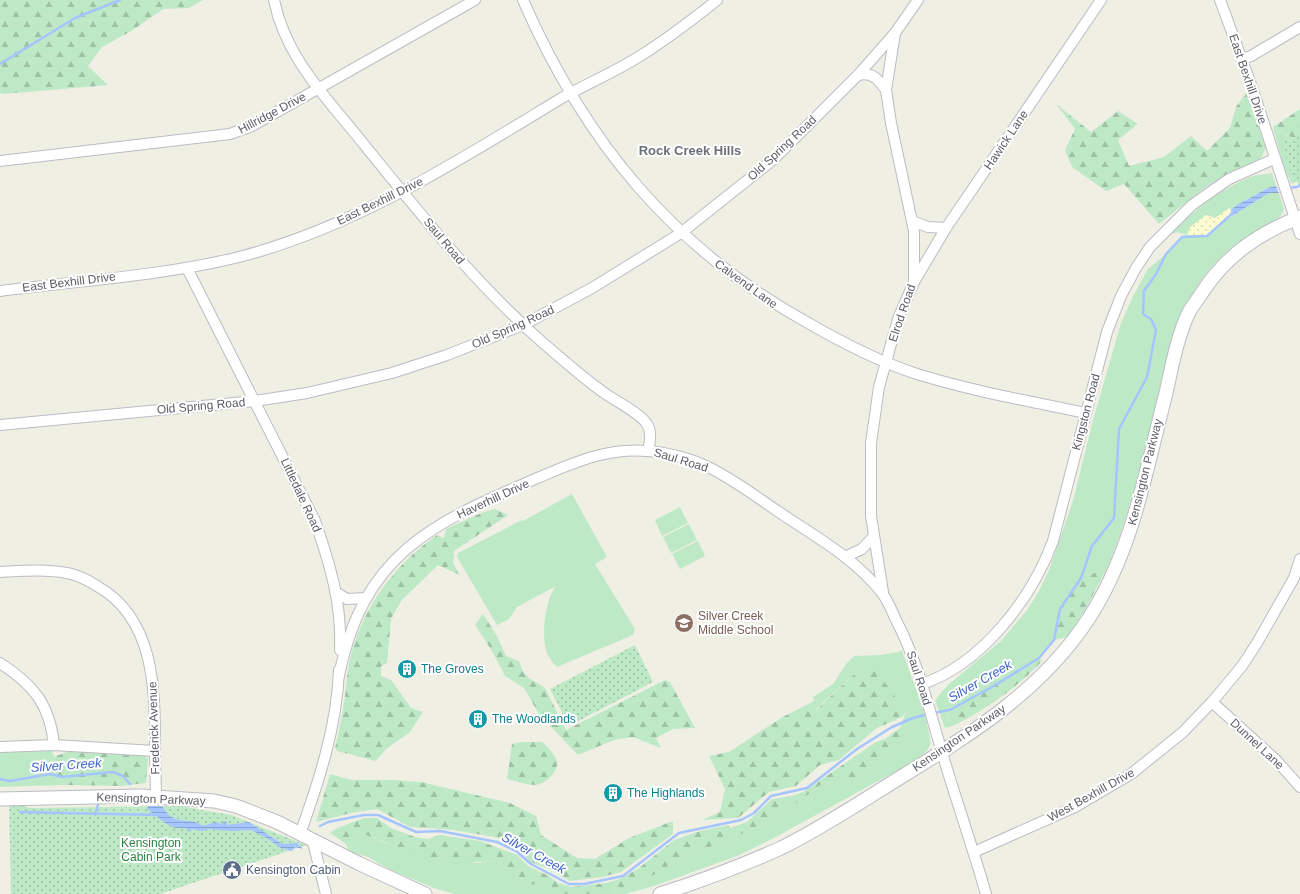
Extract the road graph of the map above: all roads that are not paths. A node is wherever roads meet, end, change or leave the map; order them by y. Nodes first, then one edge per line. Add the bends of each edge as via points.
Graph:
1 (274, 0) edge
2 (475, 0) edge
3 (523, 0) edge
4 (717, 0) edge
5 (918, 0) edge
6 (1101, 0) edge
7 (1220, 0) edge
8 (1300, 27) edge
9 (894, 33) junction
10 (1242, 59) junction
11 (858, 75) junction
12 (318, 89) junction
13 (886, 90) junction
14 (569, 94) junction
15 (1274, 159) junction
16 (0, 161) edge
17 (402, 191) junction
18 (1298, 218) edge
19 (912, 221) junction
20 (946, 228) junction
21 (681, 233) junction
22 (1300, 234) edge
23 (187, 268) junction
24 (914, 282) junction
25 (0, 291) edge
26 (523, 325) junction
27 (886, 362) junction
28 (255, 401) junction
29 (1085, 413) junction
30 (0, 425) edge
31 (648, 451) junction
32 (873, 537) junction
33 (845, 557) junction
34 (1300, 559) edge
35 (0, 572) edge
36 (1297, 579) edge
37 (337, 593) junction
38 (883, 594) junction
39 (366, 598) junction
40 (0, 663) edge
41 (339, 676) junction
42 (922, 684) junction
43 (1212, 702) junction
44 (54, 746) junction
45 (0, 747) edge
46 (155, 750) junction
47 (942, 752) junction
48 (1300, 787) edge
49 (156, 797) junction
50 (0, 799) edge
51 (300, 834) junction
52 (313, 842) junction
53 (974, 852) junction
54 (326, 894) edge
55 (425, 894) edge
56 (660, 894) edge
57 (986, 894) edge

1 - 12 street, Saul Road via 277,19 289,46
2 - 12 street, Hillridge Drive
3 - 14 street, Calvend Lane via 542,44
4 - 14 street, East Bexhill Drive via 638,57
5 - 9 street, Old Spring Road
6 - 20 street, Hawick Lane
7 - 10 street, East Bexhill Drive
8 - 10 street
9 - 11 street, Old Spring Road
9 - 13 street, Elrod Road
10 - 15 street, East Bexhill Drive
11 - 13 street via 876,76
11 - 21 street, Old Spring Road via 774,159
12 - 16 street, Hillridge Drive via 252,126 230,134
12 - 17 street, Saul Road
13 - 19 street, Elrod Road
14 - 17 street, East Bexhill Drive via 489,143
14 - 21 street, Calvend Lane via 624,171
15 - 18 street
15 - 29 street, Kingston Road via 1228,179 1192,205 1150,247 1121,296 1107,332
17 - 23 street, East Bexhill Drive via 308,235 236,257
17 - 26 street, Saul Road via 468,270
18 - 22 street
18 - 47 street, Kensington Parkway via 1270,230 1237,251 1213,276 1189,312 1176,350 1132,526 1113,575 1089,617 1065,652 1029,688 994,717
19 - 20 street via 928,227
19 - 24 street, Elrod Road
20 - 24 street, Hawick Lane
21 - 26 street, Old Spring Road via 592,288
21 - 27 street, Calvend Lane via 723,268 774,304 831,336
23 - 25 street, East Bexhill Drive
23 - 28 street, Littledale Road
24 - 27 street, Elrod Road via 898,319
26 - 28 street, Old Spring Road via 447,355 392,373 307,393
26 - 31 street, Saul Road via 602,391 643,420 650,431
27 - 29 street, Calvend Lane via 960,387
27 - 32 street, Elrod Road via 879,387 871,443 870,495
28 - 30 street, Old Spring Road
28 - 37 street, Littledale Road via 316,522
29 - 42 street, Kingston Road via 1053,541 1028,593 1010,619 979,650 941,677
31 - 33 street, Saul Road via 703,464
31 - 39 street, Haverhill Drive via 614,452 576,462 437,525 409,545 386,570
32 - 33 street via 862,549
32 - 38 street, Elrod Road
33 - 38 street, Saul Road
34 - 36 street, West Bexhill Drive
35 - 46 street, Frederick Avenue via 36,570 70,574 102,589 122,604 142,637 146,653 155,706
36 - 43 street, West Bexhill Drive via 1250,654
37 - 39 street via 347,599
37 - 41 street, Littledale Road via 341,635
38 - 42 street, Saul Road via 905,637
39 - 41 street, Haverhill Drive via 345,645
40 - 44 street via 31,687 52,725
41 - 51 street, Littledale Road via 333,723 324,760
42 - 47 street, Saul Road
43 - 48 street, Dunnel Lane via 1277,762
43 - 53 street, West Bexhill Drive via 1182,733 1132,774 1075,807
44 - 45 street
44 - 46 street
46 - 49 street, Frederick Avenue
47 - 53 street, Saul Road
47 - 56 street, Kensington Parkway via 783,847 712,877
49 - 50 street, Kensington Parkway
49 - 51 street, Kensington Parkway via 214,801 236,806
51 - 52 street, Kensington Parkway
52 - 54 street
52 - 55 street, Kensington Parkway
53 - 57 street, Saul Road

